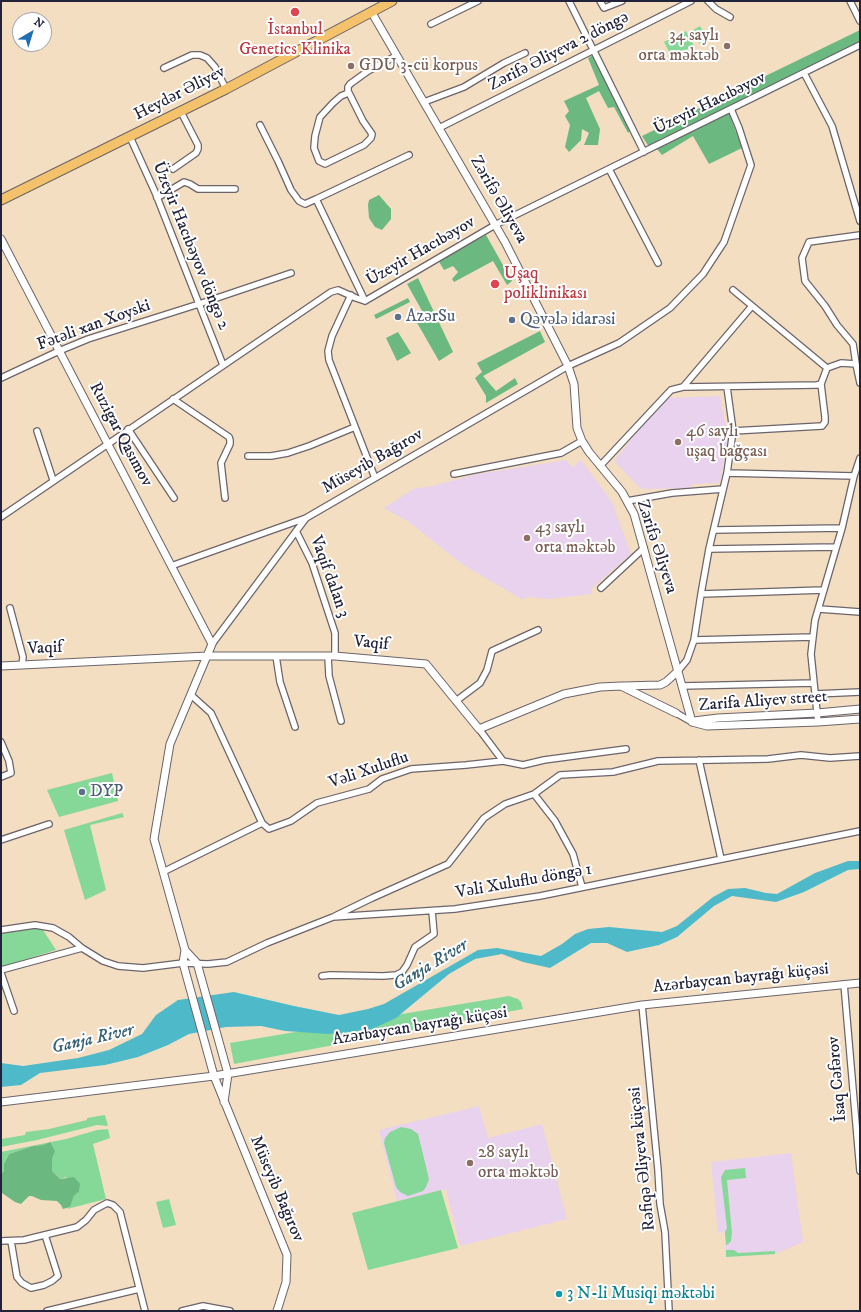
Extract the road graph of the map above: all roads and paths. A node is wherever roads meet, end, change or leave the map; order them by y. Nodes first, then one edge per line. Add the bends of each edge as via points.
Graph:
1 (392, 1) edge
2 (478, 1) edge
3 (569, 1) edge
4 (600, 1) edge
5 (622, 1) edge
6 (692, 1) edge
7 (708, 1) edge
8 (850, 1) edge
9 (372, 12) junction
10 (730, 17) dead end
11 (860, 21) edge
12 (431, 24) dead end
13 (860, 45) edge
14 (594, 51) junction
15 (525, 53) dead end
16 (396, 56) junction
17 (164, 68) dead end
18 (804, 73) junction
19 (226, 89) junction
20 (348, 93) junction
21 (424, 102) junction
22 (731, 109) junction
23 (181, 112) junction
24 (260, 125) dead end
25 (439, 128) junction
26 (130, 137) junction
27 (644, 152) junction
28 (409, 155) dead end
29 (173, 169) dead end
30 (608, 169) junction
31 (235, 189) dead end
32 (157, 198) junction
33 (316, 199) junction
34 (1, 200) edge
35 (860, 221) edge
36 (495, 225) junction
37 (860, 235) edge
38 (1, 239) edge
39 (658, 263) dead end
40 (291, 273) dead end
41 (733, 290) dead end
42 (350, 295) junction
43 (365, 301) junction
44 (199, 304) junction
45 (752, 306) junction
46 (59, 351) junction
47 (856, 364) junction
48 (223, 365) junction
49 (568, 366) junction
50 (827, 368) junction
51 (1, 378) edge
52 (860, 383) edge
53 (821, 384) junction
54 (727, 386) junction
55 (683, 387) junction
56 (174, 399) junction
57 (355, 427) junction
58 (128, 429) junction
59 (37, 431) dead end
60 (733, 431) junction
61 (582, 441) junction
62 (108, 443) junction
63 (248, 456) dead end
64 (860, 458) edge
65 (600, 466) junction
66 (727, 473) junction
67 (454, 474) dead end
68 (854, 476) junction
69 (375, 478) junction
70 (53, 480) junction
71 (723, 489) junction
72 (174, 498) dead end
73 (225, 498) dead end
74 (627, 501) junction
75 (1, 517) edge
76 (306, 518) junction
77 (842, 528) junction
78 (714, 530) junction
79 (296, 531) junction
80 (836, 547) junction
81 (644, 548) junction
82 (709, 550) junction
83 (171, 566) junction
84 (601, 588) dead end
85 (824, 590) junction
86 (700, 594) junction
87 (10, 608) dead end
88 (819, 609) junction
89 (860, 612) edge
90 (538, 630) dead end
91 (813, 637) junction
92 (694, 640) junction
93 (212, 644) junction
94 (207, 656) junction
95 (276, 656) junction
96 (331, 656) junction
97 (22, 665) junction
98 (1, 666) edge
99 (678, 671) junction
100 (814, 683) junction
101 (621, 686) junction
102 (682, 686) junction
103 (860, 692) edge
104 (815, 694) junction
105 (191, 695) junction
106 (456, 701) junction
107 (860, 708) edge
108 (676, 713) joint
109 (818, 713) junction
110 (860, 719) edge
111 (341, 721) dead end
112 (692, 722) junction
113 (818, 722) junction
114 (295, 727) dead end
115 (479, 729) junction
116 (1, 742) edge
117 (626, 749) dead end
118 (860, 756) edge
119 (699, 760) junction
120 (503, 761) junction
121 (1, 777) edge
122 (534, 794) junction
123 (262, 823) junction
124 (49, 824) dead end
125 (860, 831) edge
126 (1, 840) edge
127 (721, 859) junction
128 (163, 872) junction
129 (582, 887) junction
130 (432, 910) junction
131 (333, 917) junction
132 (1, 930) edge
133 (82, 948) junction
134 (185, 950) junction
135 (183, 963) junction
136 (197, 963) junction
137 (1, 970) edge
138 (1, 973) edge
139 (322, 976) dead end
140 (860, 983) edge
141 (844, 984) junction
142 (642, 1005) junction
143 (14, 1011) dead end
144 (228, 1074) junction
145 (214, 1076) junction
146 (1, 1102) edge
147 (224, 1104) junction
148 (860, 1171) edge
149 (45, 1235) junction
150 (1, 1241) edge
151 (11, 1241) junction
152 (139, 1289) junction
153 (46, 1311) edge
154 (145, 1311) edge
155 (182, 1311) edge
156 (230, 1311) edge
157 (276, 1311) edge
158 (669, 1311) edge

1 - 9 main road, Heydər Əliyev
2 - 12 street
3 - 14 street
4 - 5 street via 604,8
6 - 14 street, Zərifə Əliyeva 2 döngə
7 - 10 street
8 - 11 street
9 - 16 street, Zərifə Əliyeva
9 - 19 main road, Heydər Əliyev
13 - 18 street, Üzeyir Hacıbəyov
14 - 25 street, Zərifə Əliyeva 2 döngə
14 - 27 street
15 - 21 street via 464,87
16 - 20 street via 350,84
16 - 21 street, Zərifə Əliyeva
17 - 19 street via 192,55 200,55 208,58 215,67
18 - 22 street, Üzeyir Hacıbəyov
18 - 35 street via 832,126
19 - 23 main road, Heydər Əliyev
20 - 20 street via 372,134 371,138 364,145 325,164 319,161 314,148 320,118 333,103
21 - 25 street, Zərifə Əliyeva
22 - 27 street, Üzeyir Hacıbəyov
22 - 49 street, Müseyib Bağırov via 740,128 751,165 724,242 703,274 670,308 619,343
23 - 26 main road, Heydər Əliyev
23 - 29 street via 198,149
24 - 33 street via 291,190 299,201 305,204
25 - 36 street, Zərifə Əliyeva
26 - 32 street, Üzeyir Hacıbəyov döngə 2
26 - 34 main road, Heydər Əliyev
27 - 30 street, Üzeyir Hacıbəyov
28 - 33 street
30 - 36 street, Üzeyir Hacıbəyov
30 - 39 street
31 - 32 street via 198,189 184,182
32 - 44 street, Üzeyir Hacıbəyov döngə 2
33 - 43 street
36 - 43 street, Üzeyir Hacıbəyov
36 - 49 street, Zərifə Əliyeva
37 - 47 street via 808,242 802,258 805,281 853,344
38 - 46 street, Ruzigar Qasımov
40 - 44 street, Fətəli xan Xoyski
41 - 45 street
42 - 43 street, Üzeyir Hacıbəyov
42 - 48 street, Üzeyir Hacıbəyov via 338,290 331,292
42 - 57 street via 328,351 329,360
44 - 46 street, Fətəli xan Xoyski via 88,339
44 - 48 street, Üzeyir Hacıbəyov döngə 2
45 - 50 street
45 - 55 street
46 - 51 street, Fətəli xan Xoyski
46 - 62 street, Ruzigar Qasımov
47 - 50 street via 841,363
47 - 52 street
48 - 56 street, Üzeyir Hacıbəyov
49 - 61 street, Zərifə Əliyeva via 574,384 576,428
49 - 69 street, Müseyib Bağırov
50 - 53 street
53 - 54 street
53 - 60 street via 825,417 822,426
54 - 55 street
54 - 60 street
55 - 65 street via 671,390
56 - 58 street, Üzeyir Hacıbəyov
56 - 73 street via 229,437 230,444 221,463
57 - 63 street via 288,453
57 - 69 street
58 - 62 street, Üzeyir Hacıbəyov
58 - 72 street
59 - 70 street
60 - 66 street
61 - 65 street, Zərifə Əliyeva
61 - 67 street via 561,453
62 - 70 street, Üzeyir Hacıbəyov
62 - 83 street, Ruzigar Qasımov
64 - 68 street
65 - 74 street, Zərifə Əliyeva
66 - 68 street
66 - 71 street
68 - 77 street
69 - 76 street, Müseyib Bağırov
70 - 75 street, Üzeyir Hacıbəyov
71 - 74 street via 672,493
71 - 78 street
74 - 81 street, Zərifə Əliyeva via 634,514
76 - 79 street, Müseyib Bağırov
76 - 83 street
77 - 78 street
77 - 80 street
78 - 82 street
79 - 93 street, Müseyib Bağırov
79 - 96 street, Vaqif dalan 3 via 312,563 334,633
80 - 82 street
80 - 85 street
81 - 84 street
81 - 99 street, Zərifə Əliyeva
82 - 86 street
83 - 93 street, Ruzigar Qasımov
85 - 86 street
85 - 88 street
86 - 92 street
87 - 97 street via 24,657
88 - 89 street
88 - 91 street
90 - 106 street via 492,651 480,683
91 - 92 street
91 - 100 street via 811,654
92 - 99 street via 687,660
93 - 94 street, Müseyib Bağırov
94 - 95 street, Vaqif
94 - 97 street, Vaqif
94 - 105 street, Müseyib Bağırov
95 - 96 street, Vaqif
95 - 114 street via 280,682
96 - 106 street, Vaqif via 426,664
96 - 111 street, Vaqif dalan 3 via 329,676
97 - 98 street, Vaqif
99 - 101 street via 660,685
99 - 102 street, Zərifə Əliyeva
100 - 102 street
100 - 104 street
101 - 108 street
101 - 115 street via 564,694
102 - 112 street, Zərifə Əliyeva
103 - 104 street
104 - 109 street
105 - 123 street via 211,713
105 - 128 street, Müseyib Bağırov via 170,744 155,832 154,839
106 - 115 street, Vaqif
107 - 109 street, Zarifa Aliyev street
108 - 112 street
109 - 112 street, Zarifa Aliyev street via 718,718
109 - 113 street
110 - 113 street, Zarifa Aliyev street
112 - 113 street, Zarifa Aliyev street via 707,726
115 - 120 street
116 - 121 street via 11,773
117 - 120 street via 523,765
118 - 119 street
119 - 122 street via 658,761 613,772 560,775
119 - 127 street
120 - 123 street, Vəli Xuluflu via 410,769 382,779 369,789 317,803 291,821 269,829
122 - 129 street via 555,821 573,854
122 - 131 street via 505,804 484,818 448,864
123 - 128 street
124 - 126 street
125 - 127 street, Vəli Xuluflu döngə 1
127 - 129 street, Vəli Xuluflu döngə 1
128 - 134 street, Müseyib Bağırov
129 - 130 street, Vəli Xuluflu döngə 1 via 540,896
130 - 131 street, Vəli Xuluflu döngə 1
130 - 139 street via 434,934 415,947 408,965 402,972 384,976
131 - 136 street, Vəli Xuluflu döngə 1 via 227,962
132 - 133 street via 35,925 53,928
133 - 135 street via 103,961 118,966 144,968
133 - 137 street
134 - 135 street, Müseyib Bağırov
134 - 136 street, Müseyib Bağırov
135 - 136 street
135 - 145 street, Müseyib Bağırov
136 - 144 street, Müseyib Bağırov
138 - 143 street
140 - 141 street, Azərbaycan bayrağı küçəsi
141 - 142 street, Azərbaycan bayrağı küçəsi
141 - 148 street, İsaq Cəfərov
142 - 144 street, Azərbaycan bayrağı küçəsi
142 - 158 street, Rəfiqə Əliyeva küçəsi
144 - 145 street, Azərbaycan bayrağı küçəsi
144 - 147 street, Müseyib Bağırov
145 - 146 street, Azərbaycan bayrağı küçəsi
145 - 147 street, Müseyib Bağırov
147 - 157 street, Müseyib Bağırov via 287,1256 286,1282
149 - 151 street
149 - 151 street via 58,1276 44,1285 31,1288 17,1277
149 - 152 street via 77,1227 94,1210 107,1203 114,1205 120,1212
150 - 151 street
152 - 153 street
152 - 154 street
155 - 156 street via 203,1306

